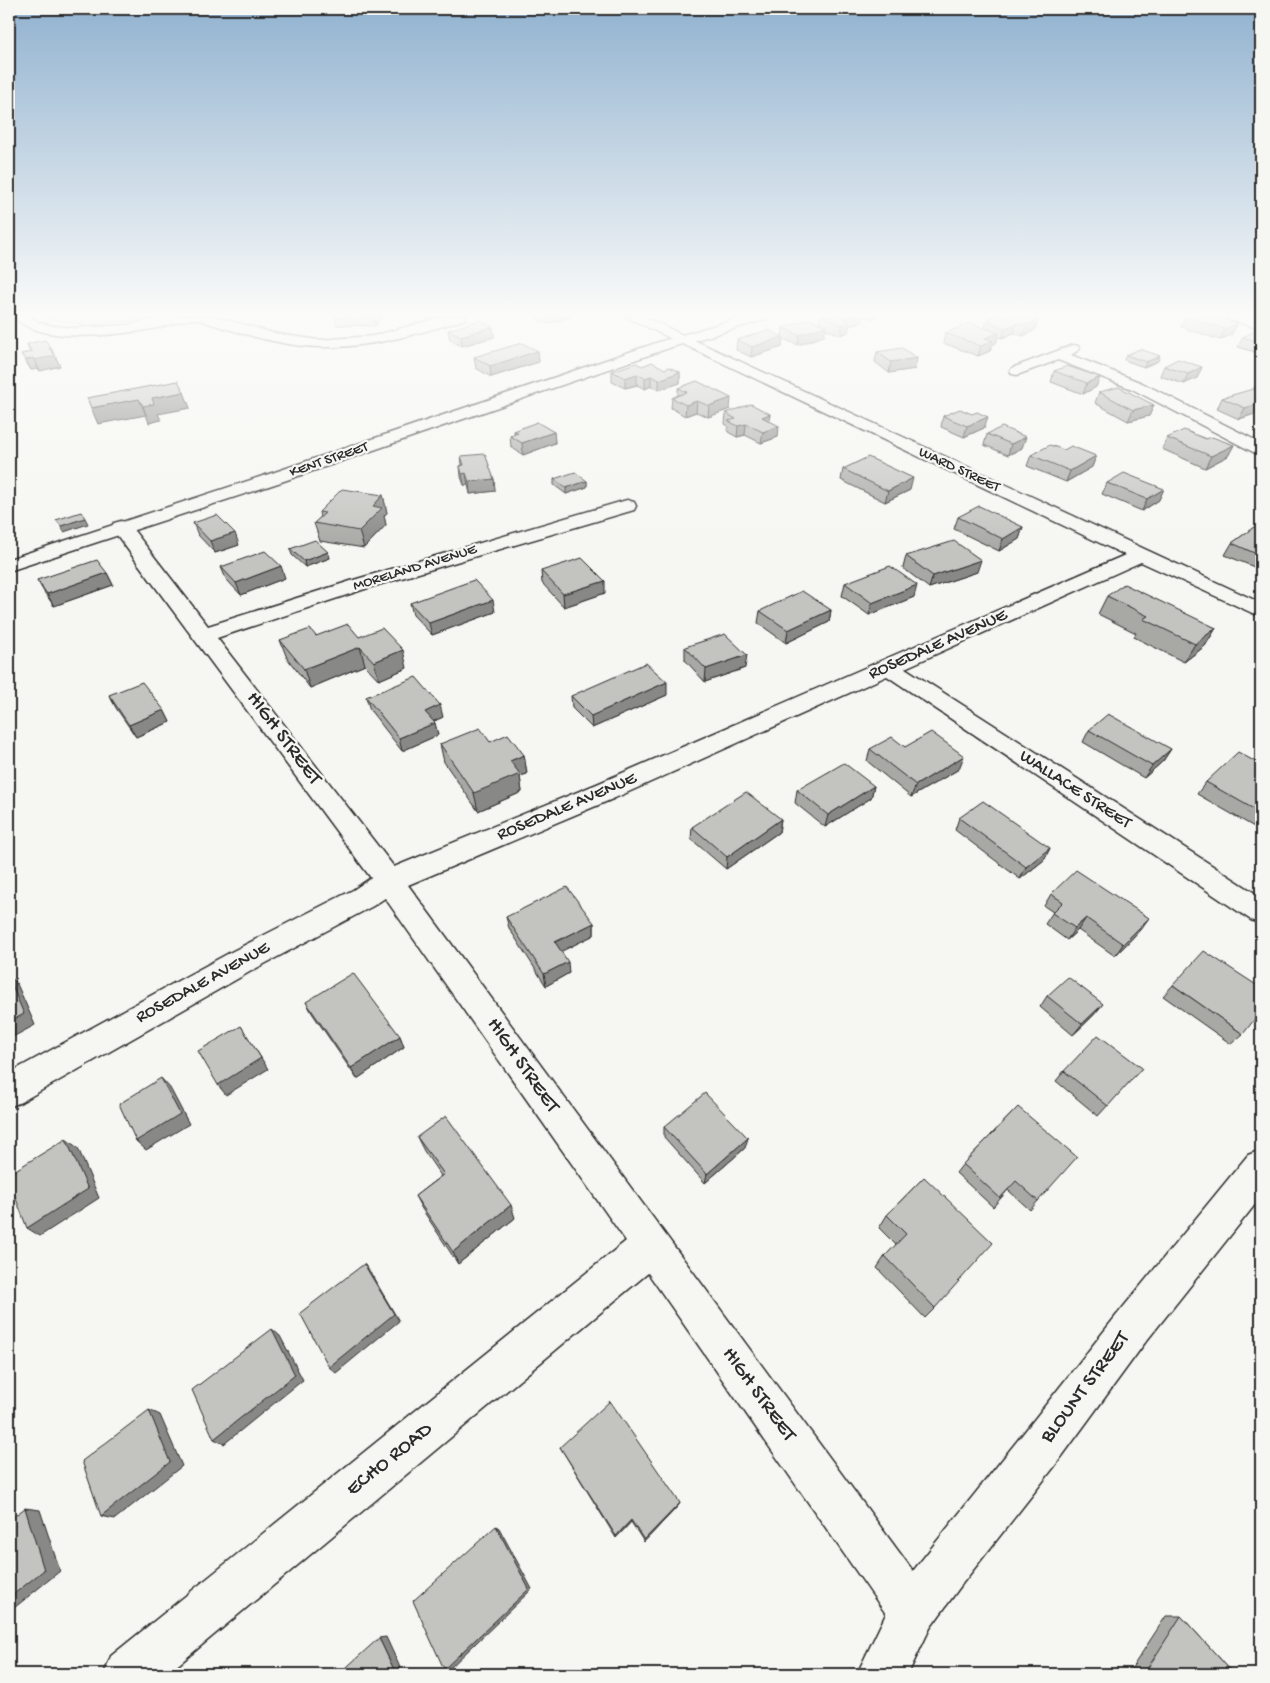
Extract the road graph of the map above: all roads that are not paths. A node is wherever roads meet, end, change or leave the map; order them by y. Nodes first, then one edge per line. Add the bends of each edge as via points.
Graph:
1 (521, 395) edge
2 (798, 395) edge
3 (1153, 395) edge
4 (1261, 449) edge
5 (627, 506) dead end
6 (121, 528) junction
7 (1141, 555) junction
8 (9, 565) edge
9 (1261, 611) edge
10 (204, 635) junction
11 (889, 667) junction
12 (388, 881) junction
13 (1261, 912) edge
14 (9, 1091) edge
15 (1261, 1168) edge
16 (650, 1246) junction
17 (913, 1611) junction
18 (129, 1674) edge
19 (882, 1674) edge

1 - 6 street, KENT STREET
2 - 7 street, WARD STREET
3 - 4 street
5 - 10 street, MORELAND AVENUE via 364,583
6 - 8 street, KENT STREET
6 - 10 street, HIGH STREET
7 - 9 street, WARD STREET
7 - 11 street, ROSEDALE AVENUE
10 - 12 street, HIGH STREET
11 - 12 street, ROSEDALE AVENUE via 606,791
11 - 13 street, WALLACE STREET
12 - 14 street, ROSEDALE AVENUE via 363,898 242,961
12 - 16 street, HIGH STREET
15 - 17 street, BLOUNT STREET via 1130,1330
16 - 17 street, HIGH STREET
16 - 18 street, ECHO ROAD
17 - 19 street, BLOUNT STREET

